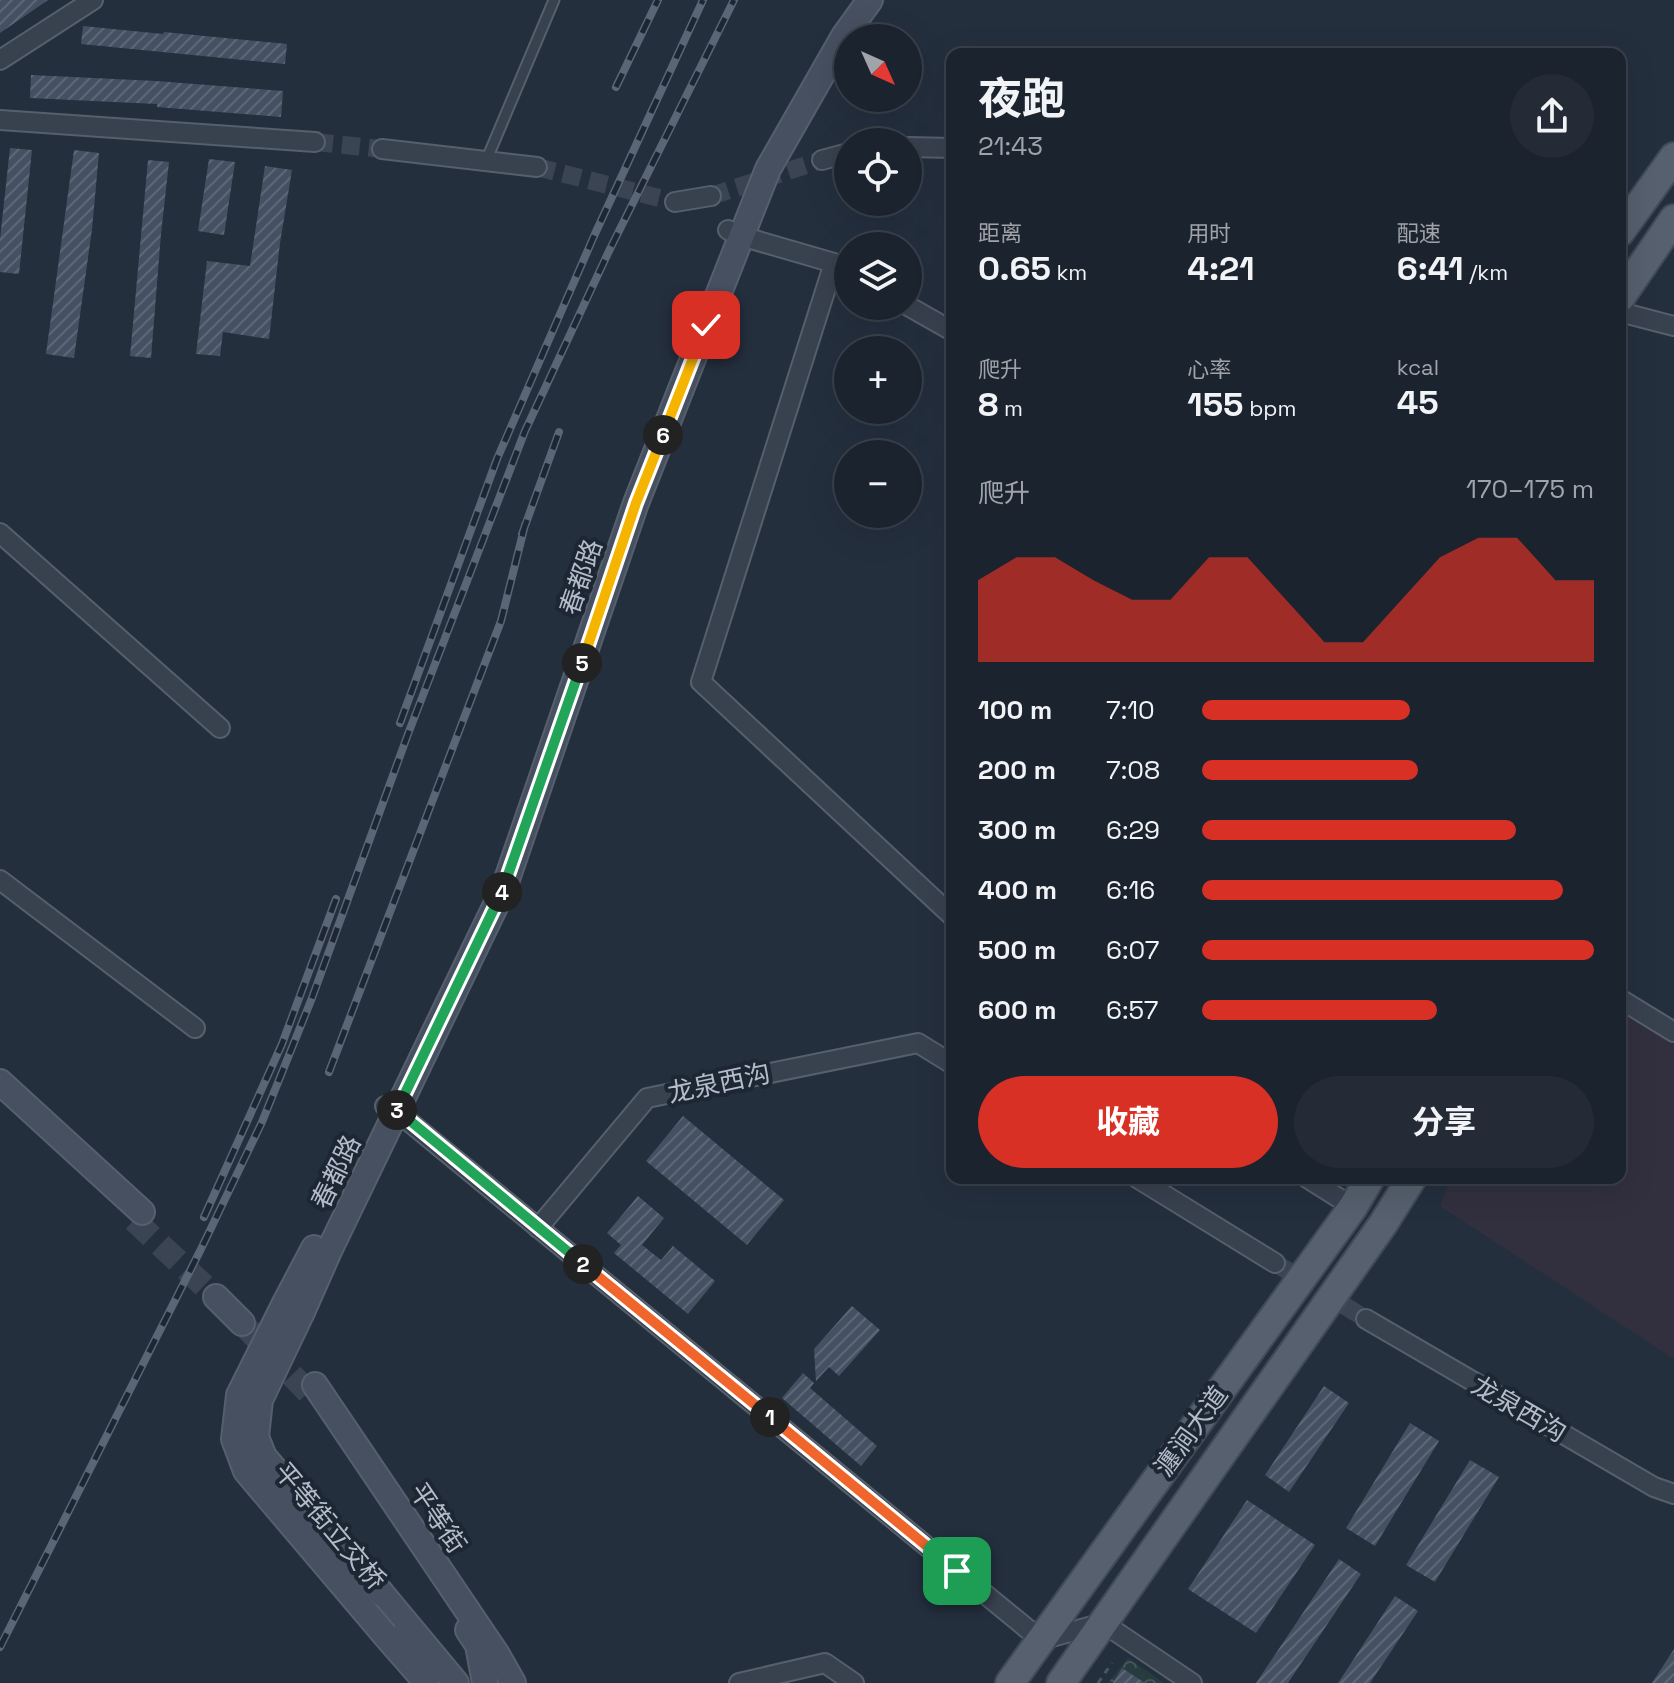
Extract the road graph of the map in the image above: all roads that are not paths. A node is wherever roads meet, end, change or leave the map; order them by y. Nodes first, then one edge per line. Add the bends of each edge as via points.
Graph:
1 (93, 0) edge
2 (554, 0) edge
3 (852, 0) edge
4 (870, 0) edge
5 (0, 60) edge
6 (0, 120) edge
7 (315, 142) tunnel mouth
8 (922, 147) edge
9 (946, 148) edge
10 (382, 149) tunnel mouth
11 (834, 157) edge
12 (1674, 157) edge
13 (822, 160) tunnel mouth
14 (486, 161) junction
15 (537, 167) tunnel mouth
16 (711, 196) tunnel mouth
17 (675, 202) tunnel mouth
18 (1674, 219) edge
19 (1626, 224) edge
20 (735, 233) junction
21 (834, 265) edge
22 (834, 288) edge
23 (1626, 289) edge
24 (922, 314) edge
25 (1626, 314) edge
26 (1674, 326) edge
27 (946, 328) edge
28 (0, 533) edge
29 (220, 728) dead end
30 (0, 880) edge
31 (946, 910) edge
32 (1626, 1003) edge
33 (195, 1028) dead end
34 (1674, 1032) edge
35 (946, 1060) edge
36 (0, 1082) edge
37 (0, 1099) edge
38 (390, 1109) junction
39 (1147, 1184) edge
40 (1317, 1184) edge
41 (1366, 1184) edge
42 (1408, 1184) edge
43 (1353, 1207) junction
44 (538, 1228) junction
45 (1275, 1263) tunnel mouth
46 (219, 1294) tunnel mouth
47 (293, 1307) joint
48 (1366, 1319) tunnel mouth
49 (245, 1320) tunnel mouth
50 (1674, 1494) edge
51 (1103, 1623) junction
52 (1041, 1640) junction
53 (442, 1678) edge
54 (485, 1683) edge
55 (513, 1683) edge
56 (739, 1683) edge
57 (854, 1683) edge
58 (1010, 1683) edge
59 (1061, 1683) edge
60 (1192, 1683) edge

1 - 5 street
2 - 14 lane
3 - 20 main road, 春都路 via 755,163
4 - 20 main road, 春都路 via 844,36
6 - 7 street
8 - 9 street
10 - 14 street
11 - 13 street
12 - 19 main road
14 - 15 street
16 - 17 street
18 - 23 main road
20 - 21 street
20 - 38 main road, 春都路 via 504,888
22 - 31 street via 701,682
24 - 27 street
25 - 26 street
28 - 29 street
30 - 33 street
32 - 34 street
35 - 44 street, 龙泉西沟 via 918,1043 647,1098
36 - 37 main road via 138,1216
38 - 44 street
38 - 47 main road, 春都路 via 329,1251
39 - 45 street
40 - 43 street
41 - 43 main road, 瀍涧大道
42 - 51 main road, 瀍涧大道
43 - 52 main road, 瀍涧大道
44 - 52 street
46 - 49 main road
47 - 53 main road, 平等街立交桥, bridge via 260,1400 256,1437 264,1457 382,1594
48 - 50 street, 龙泉西沟
51 - 52 street
51 - 59 main road, 瀍涧大道
51 - 60 street
52 - 58 main road, 瀍涧大道
54 - 55 main road, 平等街 via 478,1645 312,1389
56 - 57 street via 825,1663

